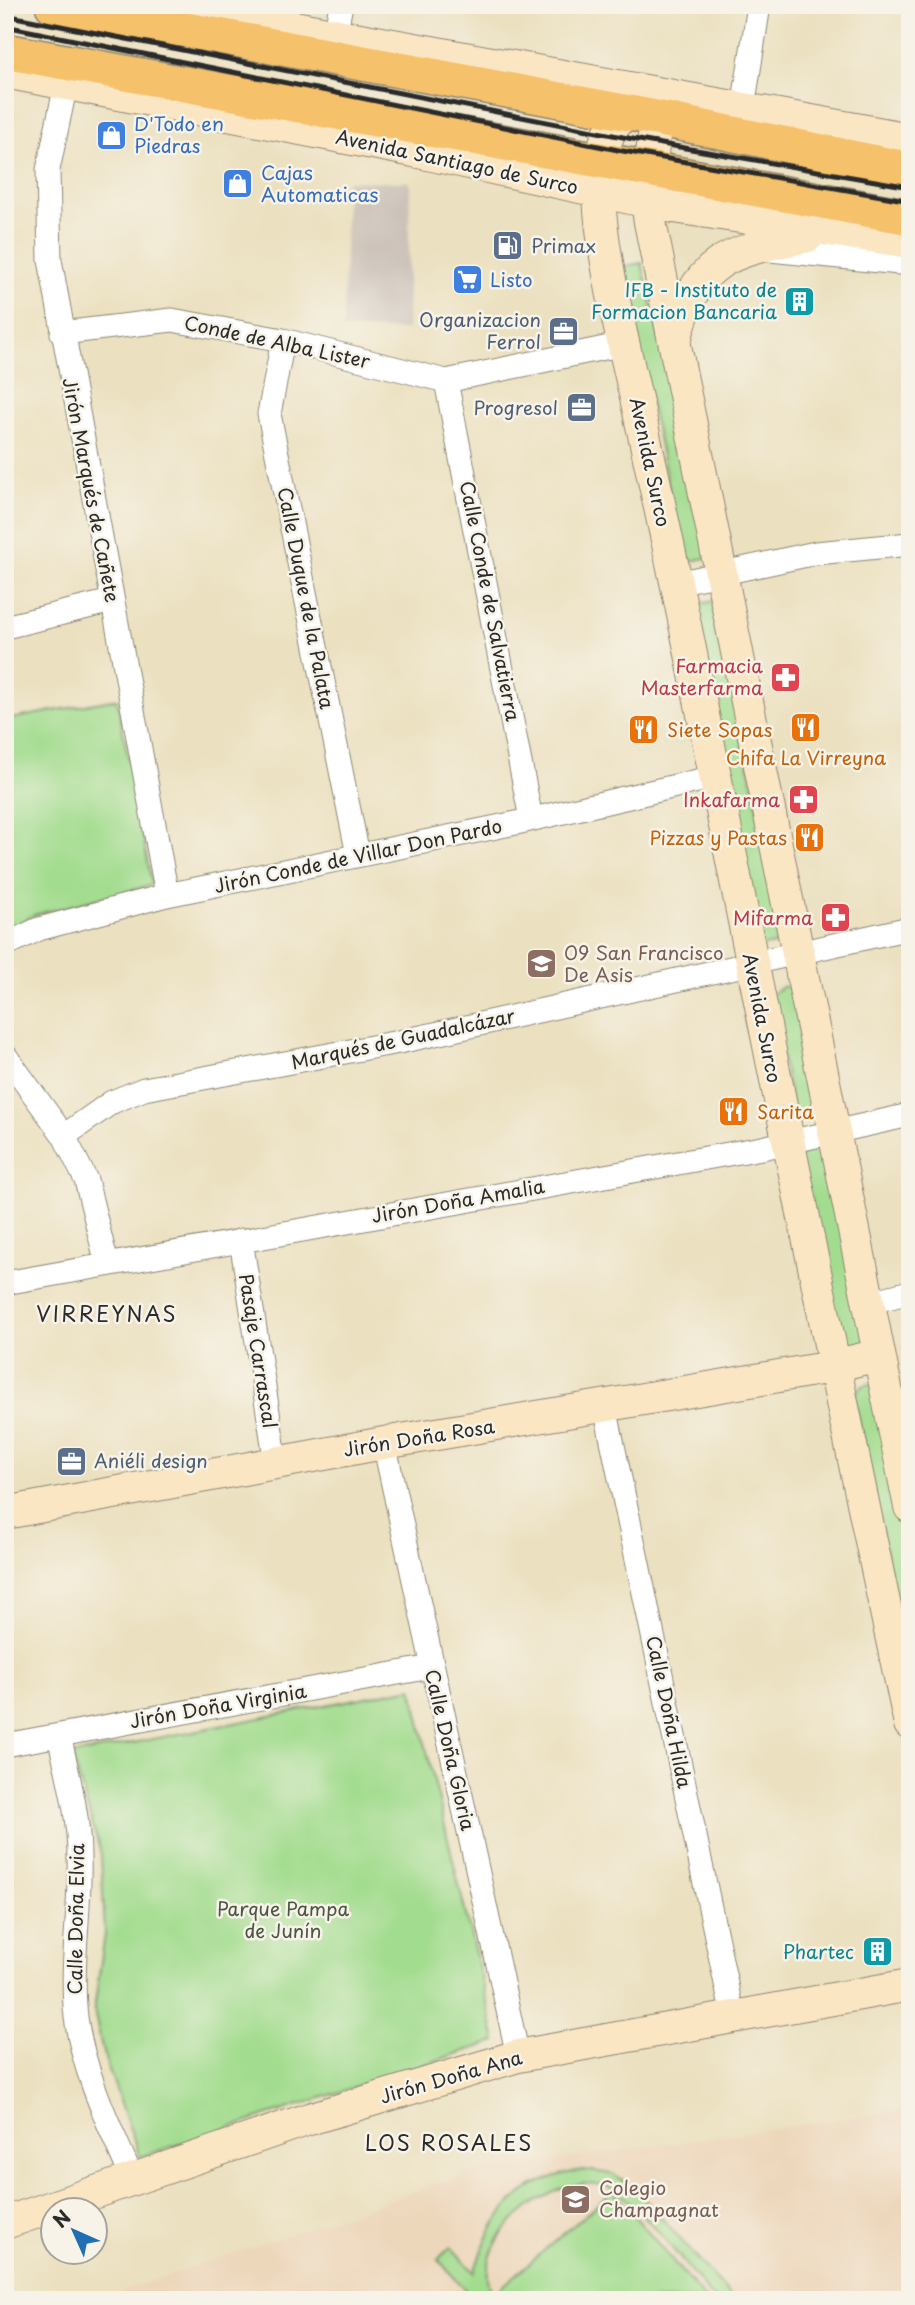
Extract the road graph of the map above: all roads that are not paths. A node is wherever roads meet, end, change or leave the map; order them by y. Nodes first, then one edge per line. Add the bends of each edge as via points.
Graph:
1 (53, 5) edge
2 (173, 5) edge
3 (759, 5) edge
4 (338, 20) edge
5 (143, 22) junction
6 (379, 43) junction
7 (5, 51) edge
8 (5, 72) edge
9 (134, 74) junction
10 (446, 78) junction
11 (66, 84) junction
12 (743, 108) junction
13 (642, 115) junction
14 (910, 139) edge
15 (910, 170) edge
16 (600, 177) junction
17 (648, 186) junction
18 (910, 217) edge
19 (827, 232) junction
20 (910, 242) edge
21 (751, 248) junction
22 (910, 264) edge
23 (61, 333) junction
24 (283, 340) junction
25 (624, 344) junction
26 (673, 345) junction
27 (447, 382) junction
28 (910, 544) edge
29 (723, 573) junction
30 (677, 583) junction
31 (112, 601) junction
32 (5, 627) edge
33 (715, 777) junction
34 (531, 819) junction
35 (358, 855) junction
36 (167, 895) junction
37 (910, 928) edge
38 (5, 945) edge
39 (799, 951) junction
40 (751, 961) junction
41 (5, 1055) edge
42 (910, 1115) edge
43 (832, 1131) junction
44 (64, 1136) junction
45 (787, 1142) junction
46 (241, 1240) junction
47 (107, 1264) junction
48 (5, 1283) edge
49 (910, 1292) edge
50 (867, 1303) junction
51 (879, 1355) junction
52 (833, 1365) junction
53 (606, 1407) junction
54 (384, 1443) junction
55 (276, 1463) junction
56 (910, 1507) edge
57 (5, 1513) edge
58 (431, 1667) junction
59 (910, 1724) edge
60 (59, 1735) junction
61 (5, 1745) edge
62 (910, 1985) edge
63 (733, 2017) junction
64 (518, 2056) junction
65 (132, 2178) junction
66 (5, 2222) edge

1 - 5 main road
2 - 4 main road
3 - 12 street
4 - 6 main road
5 - 9 main road
5 - 10 main road
6 - 10 main road
6 - 12 main road
7 - 9 main road, Avenida Santiago de Surco
8 - 11 main road, Avenida Santiago de Surco
9 - 16 main road, Avenida Santiago de Surco
10 - 13 main road
11 - 16 main road, Avenida Santiago de Surco via 414,150
11 - 23 street, Jirón Marqués de Cañete via 48,170 47,201
12 - 14 main road
13 - 15 main road
13 - 16 main road, Avenida Surco via 616,120 608,132
13 - 17 main road
16 - 17 main road, Avenida Santiago de Surco
16 - 25 main road, Avenida Surco via 607,257
17 - 18 main road, Avenida Santiago de Surco
17 - 19 main road, Avenida Santiago de Surco
17 - 26 main road
19 - 20 main road, Avenida Santiago de Surco
19 - 21 main road
21 - 22 street
21 - 26 main road via 719,263 695,286
23 - 24 street, Conde de Alba Lister via 172,320
23 - 31 street, Jirón Marqués de Cañete
24 - 27 street, Conde de Alba Lister
24 - 35 street, Calle Duque de la Palata via 269,414
25 - 27 street
25 - 30 main road, Avenida Surco
26 - 29 main road
27 - 34 street, Calle Conde de Salvatierra
28 - 29 street via 816,553
29 - 30 street
29 - 39 main road
30 - 33 main road, Avenida Surco
31 - 32 street
31 - 36 street, Jirón Marqués de Cañete
33 - 34 street, Jirón Conde de Villar Don Pardo
33 - 40 main road, Avenida Surco
34 - 35 street, Jirón Conde de Villar Don Pardo
35 - 36 street, Jirón Conde de Villar Don Pardo
36 - 38 street, Jirón Conde de Villar Don Pardo via 39,929
37 - 39 street, Marqués de Guadalcázar
39 - 40 street, Marqués de Guadalcázar
39 - 43 main road
40 - 44 street, Marqués de Guadalcázar via 399,1042 144,1089 112,1102
40 - 45 main road, Avenida Surco
41 - 44 street
42 - 43 street, Jirón Doña Amalia
43 - 45 street, Jirón Doña Amalia
43 - 50 main road
44 - 47 street via 86,1180
45 - 46 street, Jirón Doña Amalia
45 - 52 main road, Avenida Surco
46 - 47 street, Jirón Doña Amalia
46 - 55 street, Pasaje Carrascal
47 - 48 street, Jirón Doña Amalia
49 - 50 street
50 - 51 main road
51 - 52 main road, Jirón Doña Rosa
51 - 56 main road
52 - 53 main road, Jirón Doña Rosa
52 - 59 main road, Avenida Surco
53 - 54 main road, Jirón Doña Rosa
53 - 63 street, Calle Doña Hilda
54 - 55 main road, Jirón Doña Rosa
54 - 58 street, Calle Doña Gloria
55 - 57 main road, Jirón Doña Rosa
58 - 60 street, Jirón Doña Virginia
58 - 64 street, Calle Doña Gloria
60 - 61 street, Jirón Doña Virginia
60 - 65 street, Calle Doña Elvia via 78,1833 73,1985 80,2041
62 - 63 main road, Jirón Doña Ana
63 - 64 main road, Jirón Doña Ana
64 - 65 main road, Jirón Doña Ana
65 - 66 main road, Jirón Doña Ana

